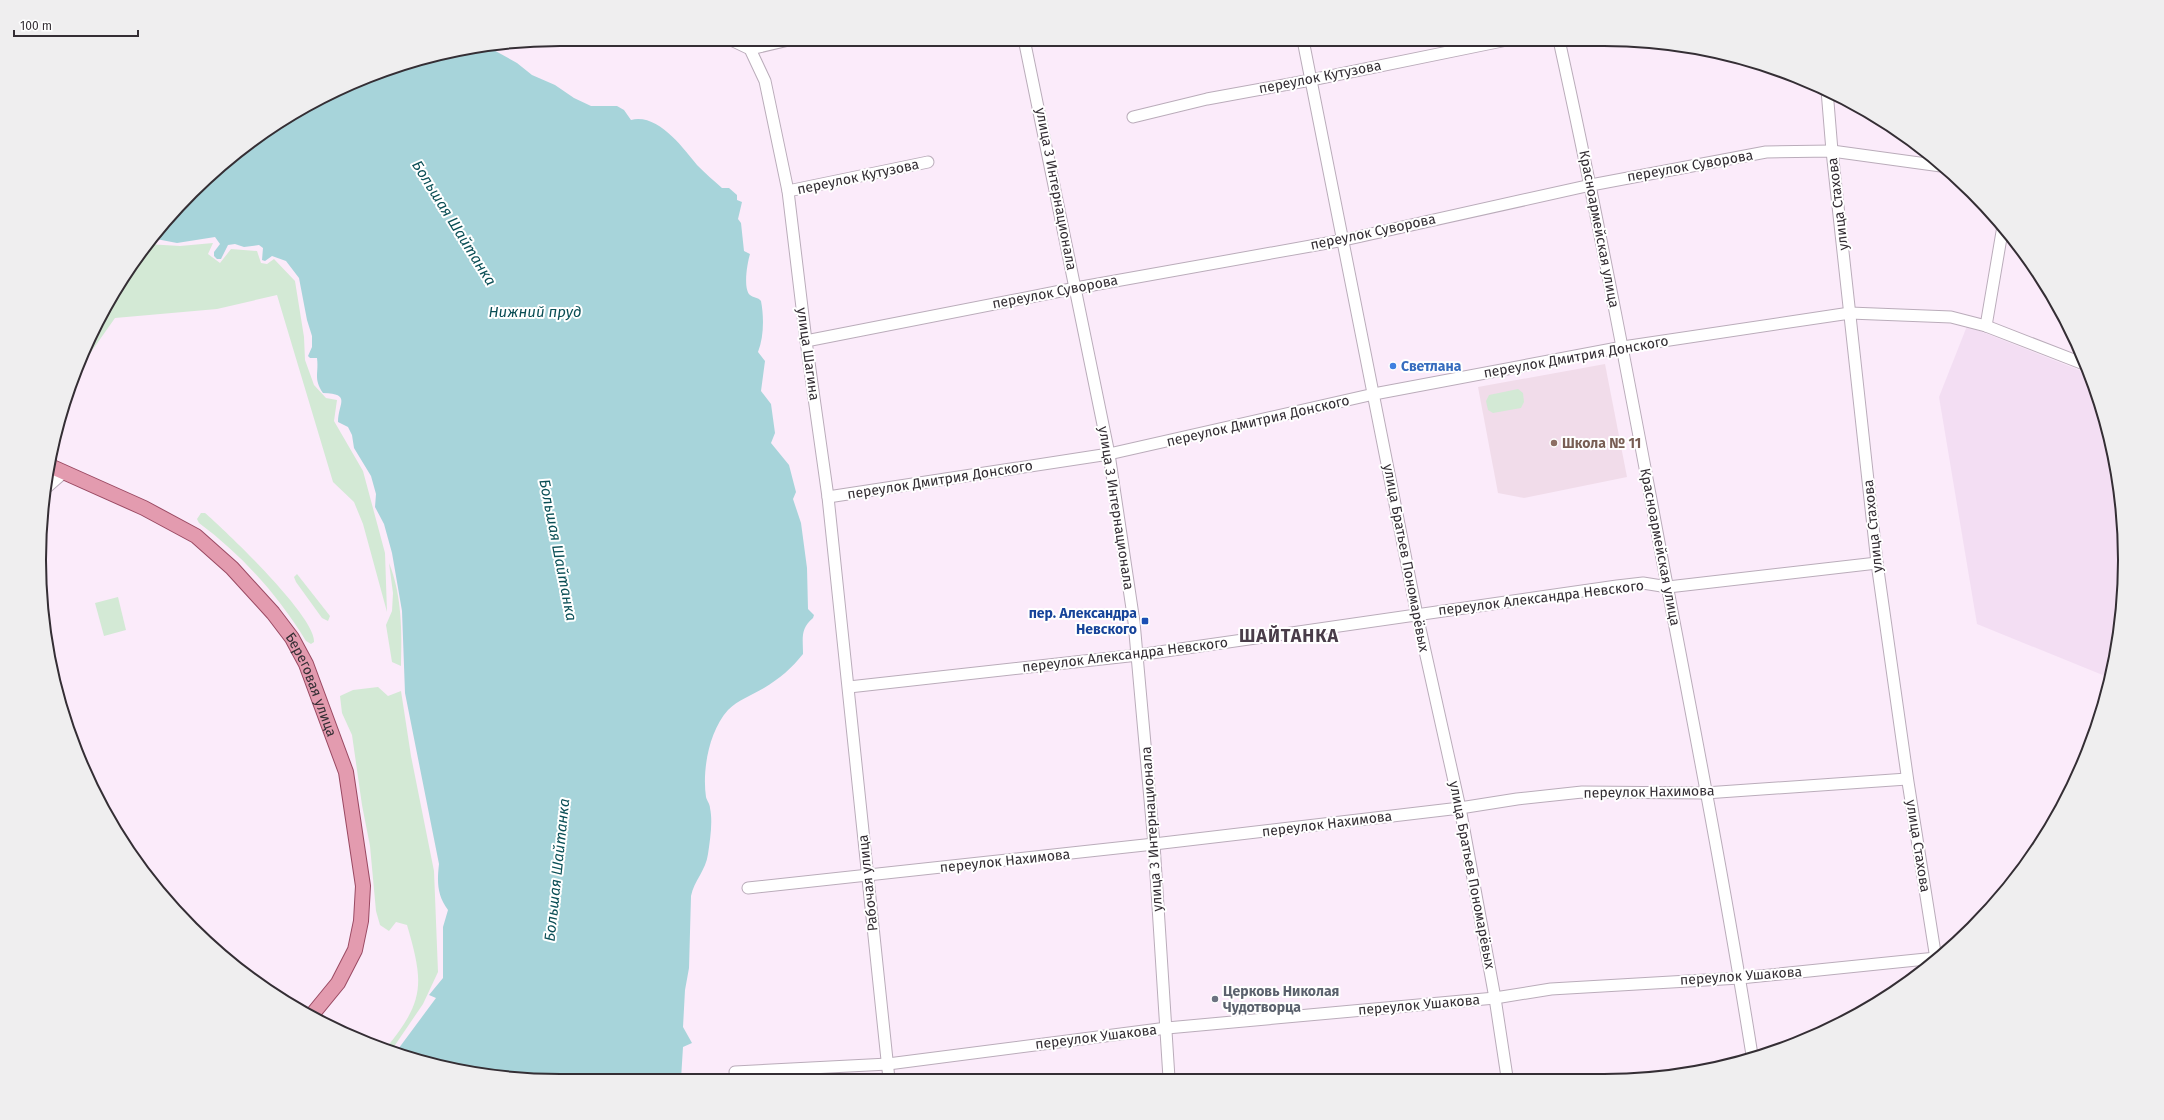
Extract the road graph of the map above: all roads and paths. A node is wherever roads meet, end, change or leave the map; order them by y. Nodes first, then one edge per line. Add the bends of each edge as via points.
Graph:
1 (744, 46) edge
2 (763, 46) edge
3 (1025, 46) edge
4 (1304, 46) edge
5 (1478, 46) edge
6 (1560, 46) edge
7 (750, 49) junction
8 (1311, 80) junction
9 (1828, 97) edge
10 (1133, 117) dead end
11 (1832, 151) junction
12 (928, 162) dead end
13 (1932, 165) edge
14 (1591, 185) junction
15 (788, 191) junction
16 (2002, 235) edge
17 (1344, 240) junction
18 (1076, 288) junction
19 (1850, 313) junction
20 (1986, 326) junction
21 (806, 341) junction
22 (1623, 347) junction
23 (2078, 362) edge
24 (1374, 394) junction
25 (1109, 454) junction
26 (54, 468) edge
27 (63, 473) junction
28 (52, 483) edge
29 (828, 497) junction
30 (1877, 563) junction
31 (1668, 587) junction
32 (1416, 615) junction
33 (1138, 655) junction
34 (849, 687) junction
35 (1907, 779) junction
36 (1706, 793) junction
37 (1460, 808) junction
38 (1154, 844) junction
39 (867, 876) junction
40 (748, 888) dead end
41 (1935, 953) edge
42 (1927, 960) edge
43 (1740, 978) junction
44 (1495, 998) junction
45 (315, 1011) edge
46 (1167, 1028) junction
47 (1752, 1052) edge
48 (888, 1064) junction
49 (735, 1072) dead end
50 (889, 1074) edge
51 (1169, 1074) edge
52 (1507, 1074) edge

1 - 7 street
2 - 7 street
3 - 18 street, улица 3 Интернационала
4 - 8 street, улица Братьев Пономарёвых
5 - 8 street, переулок Кутузова
6 - 14 street, Красноармейская улица
7 - 15 street, улица Шагина via 765,81
8 - 10 street, переулок Кутузова via 1215,97
8 - 17 street, улица Братьев Пономарёвых
9 - 11 street, улица Стахова
11 - 13 street, переулок Суворова
11 - 14 street, переулок Суворова via 1766,152
11 - 19 street, улица Стахова
12 - 15 street, переулок Кутузова
14 - 17 street, переулок Суворова
14 - 22 street, Красноармейская улица
15 - 21 street, улица Шагина
16 - 20 street
17 - 18 street, переулок Суворова
17 - 24 street, улица Братьев Пономарёвых
18 - 21 street, переулок Суворова
18 - 25 street, улица 3 Интернационала
19 - 20 street, переулок Дмитрия Донского via 1951,317
19 - 22 street, переулок Дмитрия Донского
19 - 30 street, улица Стахова
20 - 23 street, переулок Дмитрия Донского
21 - 29 street, улица Шагина
22 - 24 street, переулок Дмитрия Донского
22 - 31 street, Красноармейская улица
24 - 25 street, переулок Дмитрия Донского
24 - 32 street, улица Братьев Пономарёвых
25 - 29 street, переулок Дмитрия Донского
25 - 33 street, улица 3 Интернационала
26 - 27 main road, Береговая улица
27 - 28 street
27 - 45 main road, Береговая улица via 144,508 196,536 232,568 273,613 292,638 306,664 346,772 363,886 361,921 355,950 338,983
29 - 34 street, улица Шагина
30 - 31 street, переулок Александра Невского
30 - 35 street, улица Стахова
31 - 32 street, переулок Александра Невского via 1643,583 1630,584
31 - 36 street, Красноармейская улица
32 - 33 street, переулок Александра Невского
32 - 37 street, улица Братьев Пономарёвых
33 - 34 street, переулок Александра Невского
33 - 38 street, улица 3 Интернационала
34 - 39 street, Рабочая улица
35 - 36 street, переулок Нахимова
35 - 41 street, улица Стахова
36 - 37 street, переулок Нахимова via 1582,792
36 - 43 street, Красноармейская улица
37 - 38 street, переулок Нахимова
37 - 44 street, улица Братьев Пономарёвых
38 - 39 street, переулок Нахимова
38 - 46 street, улица 3 Интернационала
39 - 40 street, переулок Нахимова
39 - 48 street, Рабочая улица
42 - 43 street, переулок Ушакова
43 - 44 street, переулок Ушакова via 1551,989
43 - 47 street, Красноармейская улица
44 - 46 street, переулок Ушакова
44 - 52 street, улица Братьев Пономарёвых
46 - 48 street, переулок Ушакова
46 - 51 street, улица 3 Интернационала
48 - 49 street, переулок Ушакова
48 - 50 street, Рабочая улица

